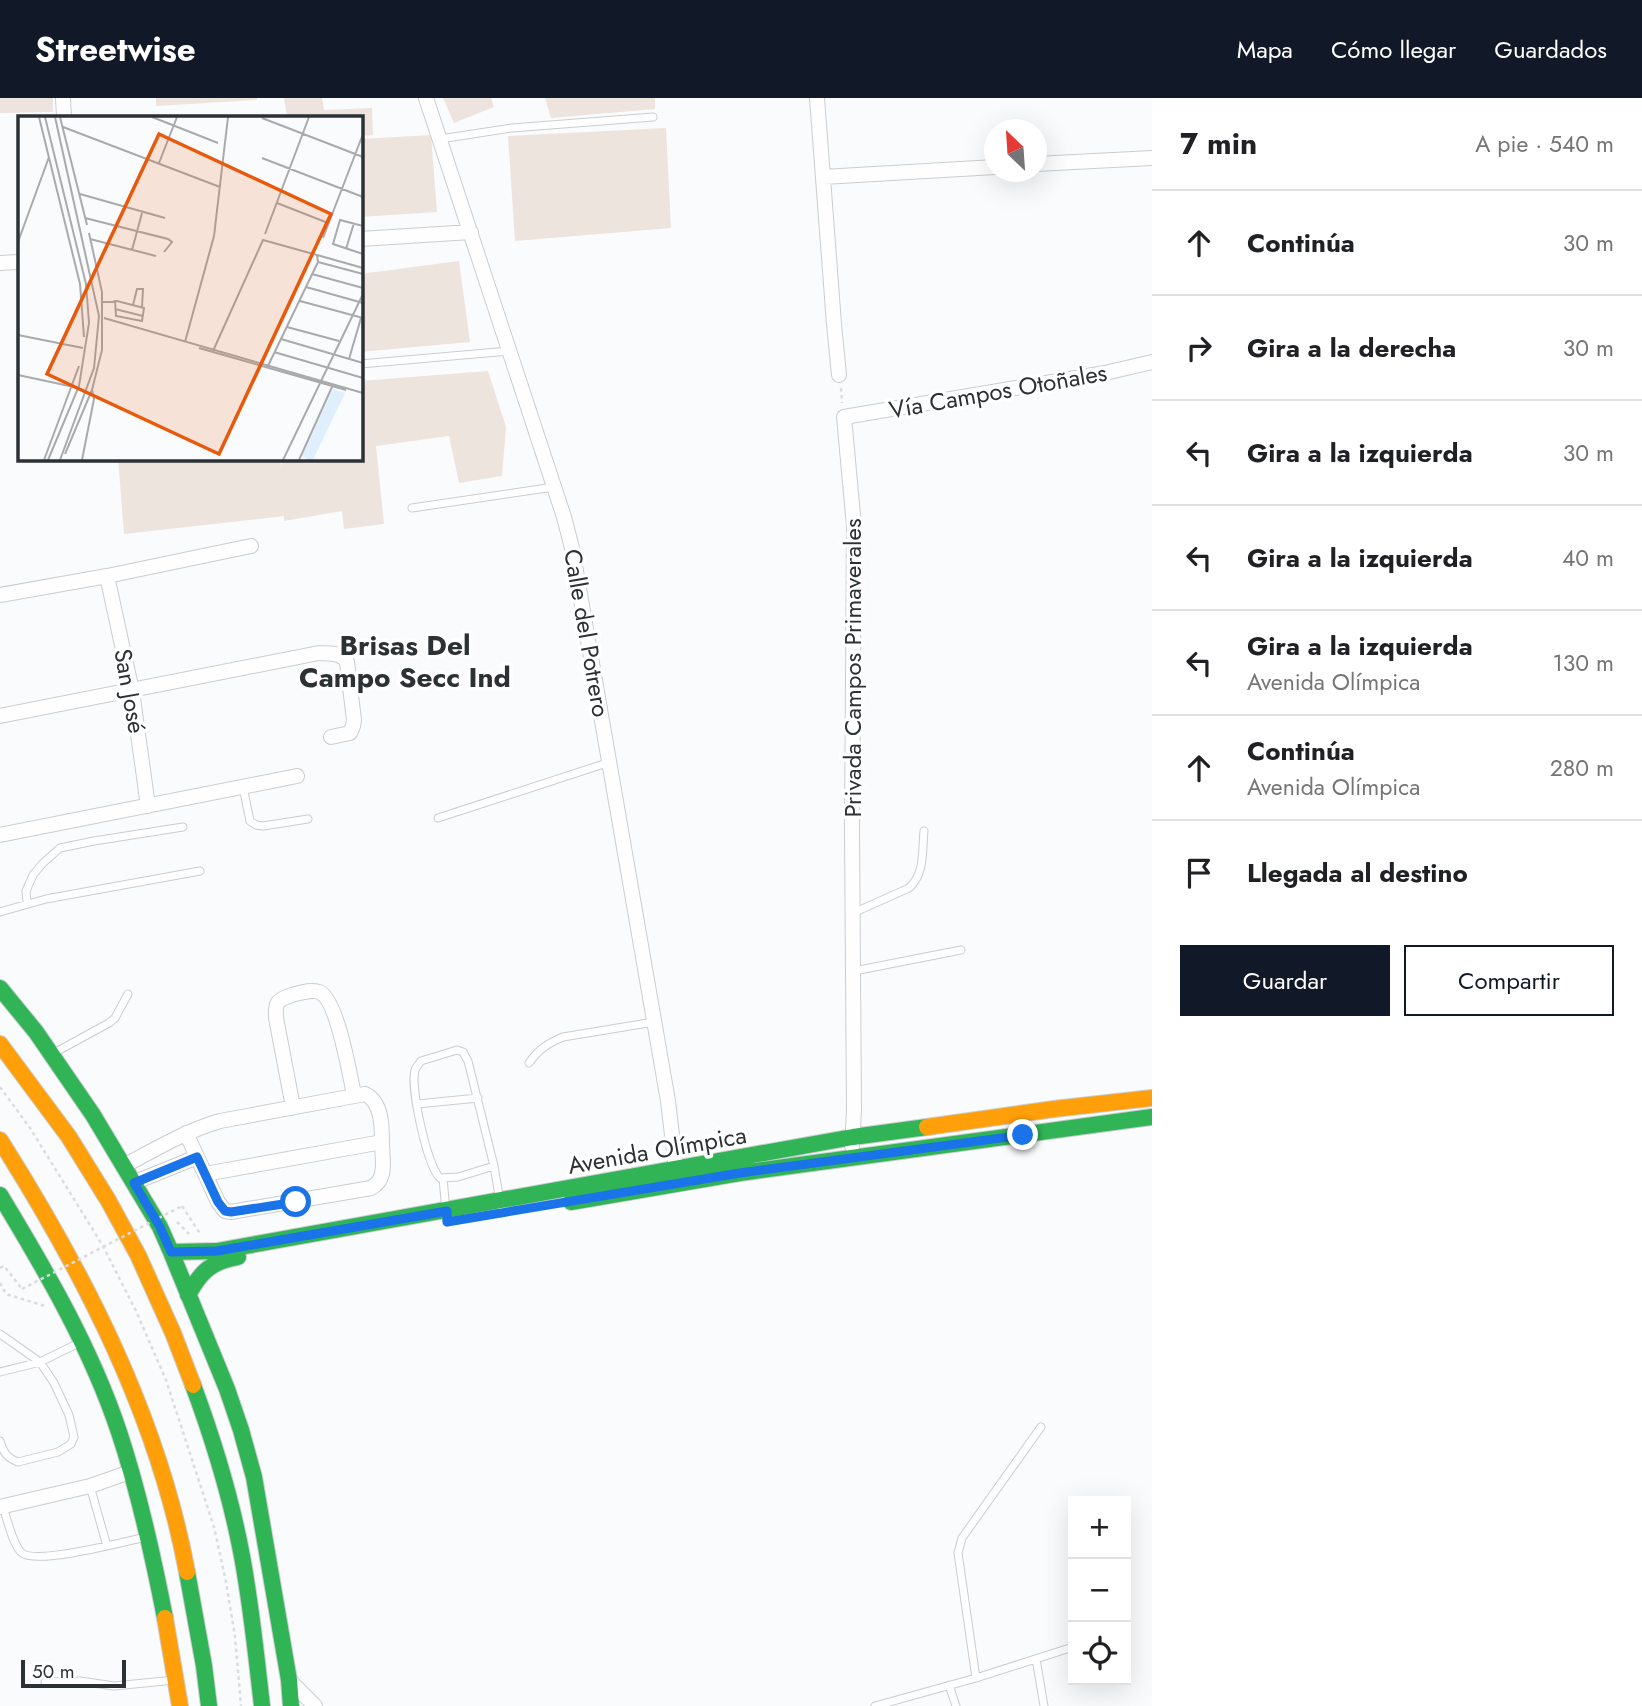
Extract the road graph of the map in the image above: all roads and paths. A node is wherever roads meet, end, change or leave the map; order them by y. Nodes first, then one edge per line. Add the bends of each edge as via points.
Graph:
1 (63, 98) edge
2 (426, 98) edge
3 (817, 98) edge
4 (64, 116) edge
5 (653, 117) dead end
6 (440, 139) junction
7 (1152, 158) edge
8 (1047, 163) edge
9 (984, 168) edge
10 (823, 177) junction
11 (471, 232) junction
12 (362, 239) edge
13 (18, 262) edge
14 (0, 263) edge
15 (509, 351) junction
16 (1152, 362) edge
17 (362, 364) edge
18 (839, 375) joint
19 (844, 417) junction
20 (554, 486) junction
21 (412, 508) dead end
22 (251, 546) dead end
23 (107, 576) junction
24 (0, 595) edge
25 (132, 691) junction
26 (0, 716) edge
27 (331, 737) dead end
28 (610, 762) junction
29 (297, 776) dead end
30 (243, 787) junction
31 (148, 806) junction
32 (438, 818) dead end
33 (308, 820) dead end
34 (183, 827) dead end
35 (924, 831) dead end
36 (0, 835) edge
37 (200, 871) dead end
38 (27, 903) junction
39 (0, 912) edge
40 (852, 914) junction
41 (961, 950) dead end
42 (854, 971) junction
43 (0, 988) edge
44 (128, 994) dead end
45 (654, 1021) junction
46 (0, 1044) edge
47 (51, 1054) junction
48 (528, 1063) dead end
49 (0, 1087) edge
50 (354, 1095) junction
51 (478, 1098) junction
52 (1152, 1098) edge
53 (416, 1104) junction
54 (293, 1107) junction
55 (1152, 1117) edge
56 (186, 1133) junction
57 (853, 1137) junction
58 (0, 1140) edge
59 (382, 1142) junction
60 (197, 1157) junction
61 (850, 1159) junction
62 (124, 1166) junction
63 (494, 1166) junction
64 (205, 1174) junction
65 (678, 1177) junction
66 (443, 1178) junction
67 (134, 1183) junction
68 (0, 1195) edge
69 (502, 1207) junction
70 (447, 1217) junction
71 (160, 1227) junction
72 (171, 1252) junction
73 (0, 1268) edge
74 (0, 1283) edge
75 (188, 1295) junction
76 (67, 1312) junction
77 (0, 1334) edge
78 (81, 1342) junction
79 (40, 1362) junction
80 (0, 1372) edge
81 (1041, 1427) dead end
82 (0, 1441) edge
83 (130, 1472) junction
84 (90, 1486) junction
85 (1, 1506) edge
86 (147, 1536) junction
87 (107, 1546) junction
88 (1068, 1649) edge
89 (1036, 1659) junction
90 (976, 1678) junction
91 (176, 1680) junction
92 (289, 1680) junction
93 (45, 1682) dead end
94 (950, 1685) junction
95 (180, 1706) edge
96 (208, 1706) edge
97 (241, 1706) edge
98 (262, 1706) edge
99 (291, 1706) edge
100 (315, 1706) edge
101 (875, 1706) edge
102 (956, 1706) edge
103 (1044, 1706) edge

1 - 4 street
2 - 6 street, Calle del Potrero
3 - 10 street
5 - 6 lane via 512,128
6 - 11 street, Calle del Potrero
7 - 8 street
9 - 10 street
10 - 18 street
11 - 12 street
11 - 15 street, Calle del Potrero
13 - 14 street
15 - 17 lane
15 - 20 street, Calle del Potrero
16 - 19 street, Vía Campos Otoñales
18 - 19 path
19 - 40 street, Privada Campos Primaverales via 854,526
20 - 21 lane
20 - 28 street, Calle del Potrero via 572,548
22 - 23 street
23 - 24 street
23 - 25 street, San José
25 - 26 street
25 - 27 street via 319,653 337,654 347,662 353,726 350,733
25 - 31 street, San José
28 - 32 lane
28 - 45 street, Calle del Potrero
29 - 30 street
30 - 31 street
30 - 33 lane via 250,821 256,825
31 - 36 street
34 - 38 lane via 60,848 33,875
35 - 40 lane via 916,882
37 - 38 lane
38 - 39 lane
40 - 42 street, Privada Campos Primaverales
41 - 42 lane
42 - 57 street, Privada Campos Primaverales
43 - 47 street
44 - 47 lane via 109,1023
45 - 48 lane via 563,1037 538,1051
45 - 65 street, Calle del Potrero
46 - 98 street via 69,1137 108,1200 173,1333 222,1471 241,1551
47 - 62 street
49 - 97 path via 103,1246 166,1380 214,1527 231,1609
50 - 54 street
50 - 54 street via 328,998 310,991 281,999 275,1008
50 - 59 street via 370,1096 376,1104
51 - 53 lane
51 - 53 lane via 468,1061 457,1050 421,1061 415,1071
51 - 63 lane
52 - 57 street, Avenida Olímpica
53 - 66 lane via 425,1147 437,1176
54 - 56 street via 220,1121
55 - 61 street, Avenida Olímpica
56 - 60 street
56 - 62 street
57 - 61 street, Privada Campos Primaverales
57 - 65 street, Avenida Olímpica
58 - 96 street via 86,1286 145,1421 188,1571
59 - 64 street
59 - 64 street via 383,1170 377,1185 336,1195 231,1212 222,1207
60 - 64 street
60 - 67 street
61 - 65 street, Avenida Olímpica
62 - 67 street
63 - 66 lane
63 - 69 lane
65 - 69 street, Avenida Olímpica
66 - 70 lane
67 - 71 street
68 - 76 street
69 - 70 street, Avenida Olímpica
70 - 72 street, Avenida Olímpica via 217,1251
70 - 75 street, Avenida Olímpica via 225,1259 200,1274
71 - 72 street
71 - 73 path, bridge via 178,1222 191,1237 201,1235 182,1206 22,1289 4,1266
72 - 75 street
74 - 76 path via 6,1294
75 - 92 street via 241,1430 254,1477
76 - 78 street
77 - 79 lane
78 - 79 lane
78 - 83 street via 112,1413
79 - 80 lane
79 - 82 lane via 69,1415 71,1444 18,1462 7,1457
81 - 90 lane via 962,1538 958,1553
83 - 84 street
83 - 86 street
84 - 85 street
84 - 87 lane
85 - 87 lane via 23,1554 33,1557
86 - 87 lane
86 - 91 street
88 - 89 lane
89 - 90 lane
89 - 103 lane
90 - 94 lane
91 - 93 lane via 114,1686
91 - 95 street
92 - 99 street
92 - 100 street
94 - 101 lane
94 - 102 lane

